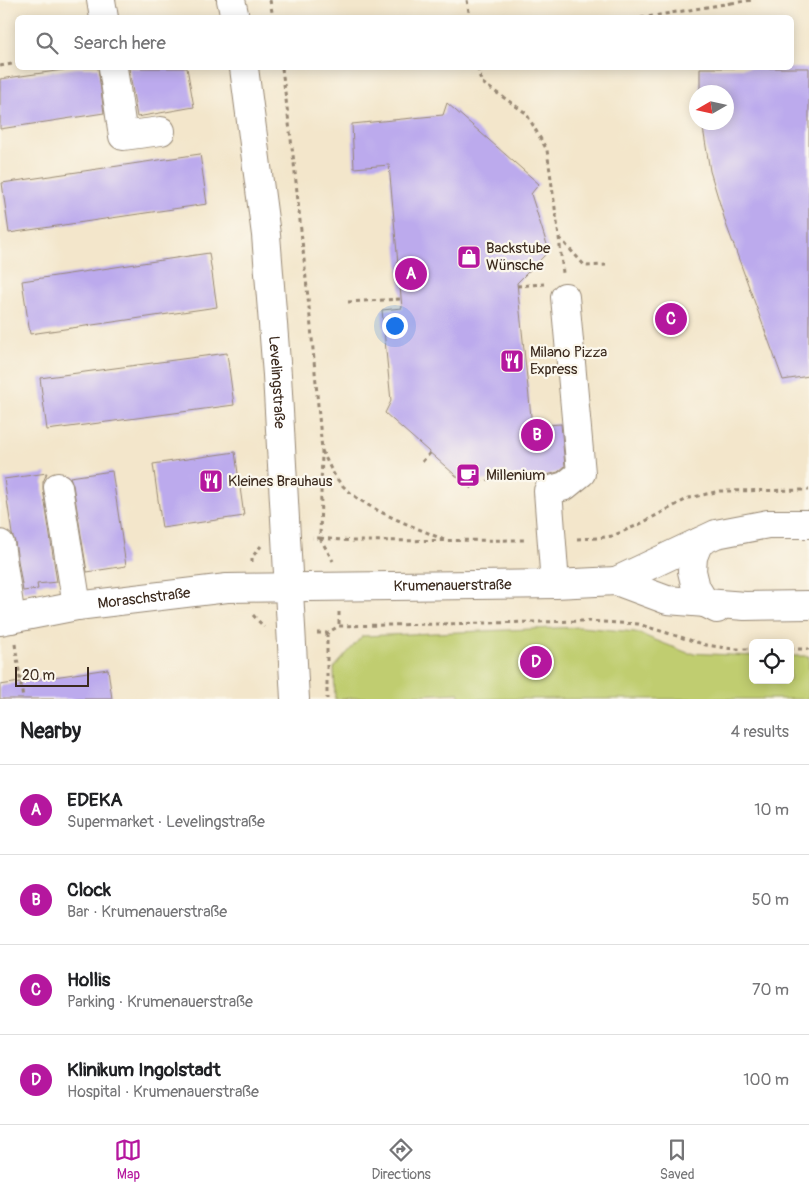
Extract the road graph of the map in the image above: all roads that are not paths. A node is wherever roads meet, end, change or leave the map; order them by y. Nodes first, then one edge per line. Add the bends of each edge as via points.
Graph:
1 (101, 0) edge
2 (231, 0) edge
3 (104, 15) edge
4 (234, 15) edge
5 (113, 70) edge
6 (244, 70) edge
7 (161, 131) dead end
8 (565, 297) road end
9 (58, 487) dead end
10 (809, 524) edge
11 (699, 542) junction
12 (0, 544) edge
13 (616, 581) junction
14 (554, 584) junction
15 (290, 586) junction
16 (705, 603) junction
17 (809, 605) edge
18 (77, 606) junction
19 (6, 620) edge
20 (809, 622) edge
21 (295, 699) edge

1 - 3 street
2 - 4 street
5 - 7 street via 123,136
6 - 15 street, Levelingstraße via 266,235
8 - 14 street via 581,473 565,486 548,491
9 - 18 street
10 - 11 street, Krumenauerstraße via 739,528
11 - 13 street, Krumenauerstraße
11 - 16 street via 692,571 696,588
12 - 19 street
13 - 14 street, Krumenauerstraße
13 - 16 street, Krumenauerstraße via 667,600
14 - 15 street, Krumenauerstraße
15 - 18 street, Moraschstraße via 227,588
15 - 21 street, Levelingstraße
16 - 17 street, Krumenauerstraße
16 - 20 street via 746,622
18 - 19 street, Moraschstraße

